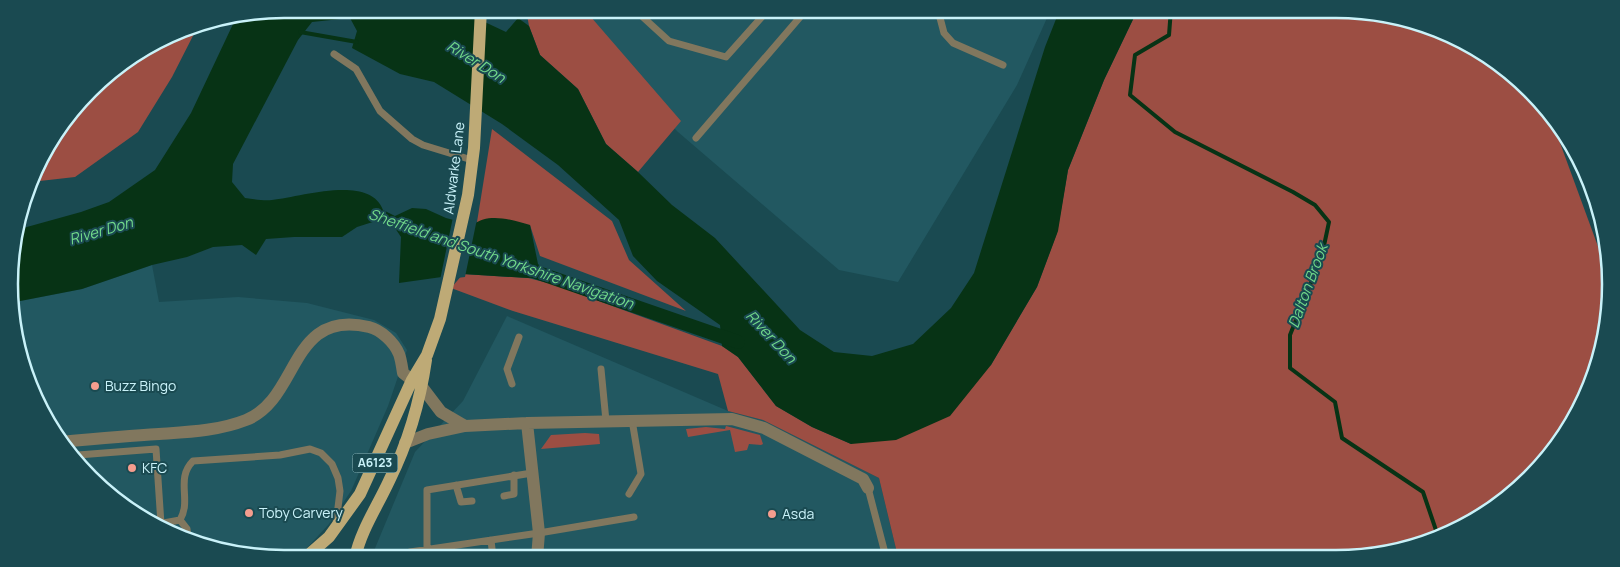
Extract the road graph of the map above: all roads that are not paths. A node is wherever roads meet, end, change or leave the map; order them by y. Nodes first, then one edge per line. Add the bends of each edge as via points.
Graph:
1 (480, 18) edge
2 (644, 18) edge
3 (761, 18) edge
4 (798, 18) edge
5 (940, 18) edge
6 (334, 54) dead end
7 (1003, 65) dead end
8 (696, 138) dead end
9 (473, 154) junction
10 (519, 337) dead end
11 (427, 355) junction
12 (601, 369) dead end
13 (412, 380) junction
14 (512, 384) dead end
15 (422, 387) junction
16 (632, 420) junction
17 (606, 421) junction
18 (527, 423) junction
19 (465, 426) junction
20 (69, 441) edge
21 (405, 443) junction
22 (80, 454) edge
23 (532, 473) junction
24 (514, 475) junction
25 (456, 485) junction
26 (868, 488) joint
27 (629, 494) dead end
28 (504, 496) dead end
29 (472, 501) dead end
30 (634, 517) dead end
31 (160, 519) edge
32 (180, 520) junction
33 (167, 523) edge
34 (336, 528) junction
35 (187, 531) edge
36 (539, 533) junction
37 (491, 540) junction
38 (427, 549) junction
39 (314, 550) edge
40 (357, 550) edge
41 (421, 550) edge
42 (493, 550) edge
43 (538, 550) edge
44 (884, 550) edge

1 - 9 main road, Aldwarke Lane / A6123
2 - 3 lane via 669,41 726,57
4 - 8 lane
5 - 7 lane via 944,33 953,44
6 - 9 lane via 356,69 380,111 412,139 428,147
9 - 11 main road, Aldwarke Lane / A6123 via 468,195 440,319
10 - 14 lane via 507,369
11 - 13 main road, Aldwarke Lane / A6123
11 - 15 main road, Aldwarke Lane / A6123
12 - 17 lane
13 - 20 street via 403,373 395,348 378,330 340,324 319,332 268,405 247,420 213,429
13 - 34 main road, Aldwarke Lane / A6123 via 360,494
15 - 19 street via 440,412
15 - 21 main road, Aldwarke Lane / A6123
16 - 17 street
16 - 26 street via 732,419 764,428 863,479
16 - 27 lane via 641,474
17 - 18 street
18 - 19 street
18 - 23 street
19 - 21 street
21 - 40 main road, Aldwarke Lane / A6123
22 - 31 lane via 156,449
23 - 24 lane
23 - 36 street
24 - 25 lane
24 - 28 lane via 514,494
25 - 29 lane via 461,502
25 - 38 lane via 427,490
26 - 44 lane
30 - 36 lane
32 - 33 lane
32 - 34 lane via 184,512 186,468 192,461 280,455 310,449 321,453 332,464 338,478 340,491
32 - 35 lane
34 - 39 main road, Aldwarke Lane / A6123
36 - 37 lane
36 - 43 street
37 - 38 lane
37 - 42 lane
38 - 41 lane

